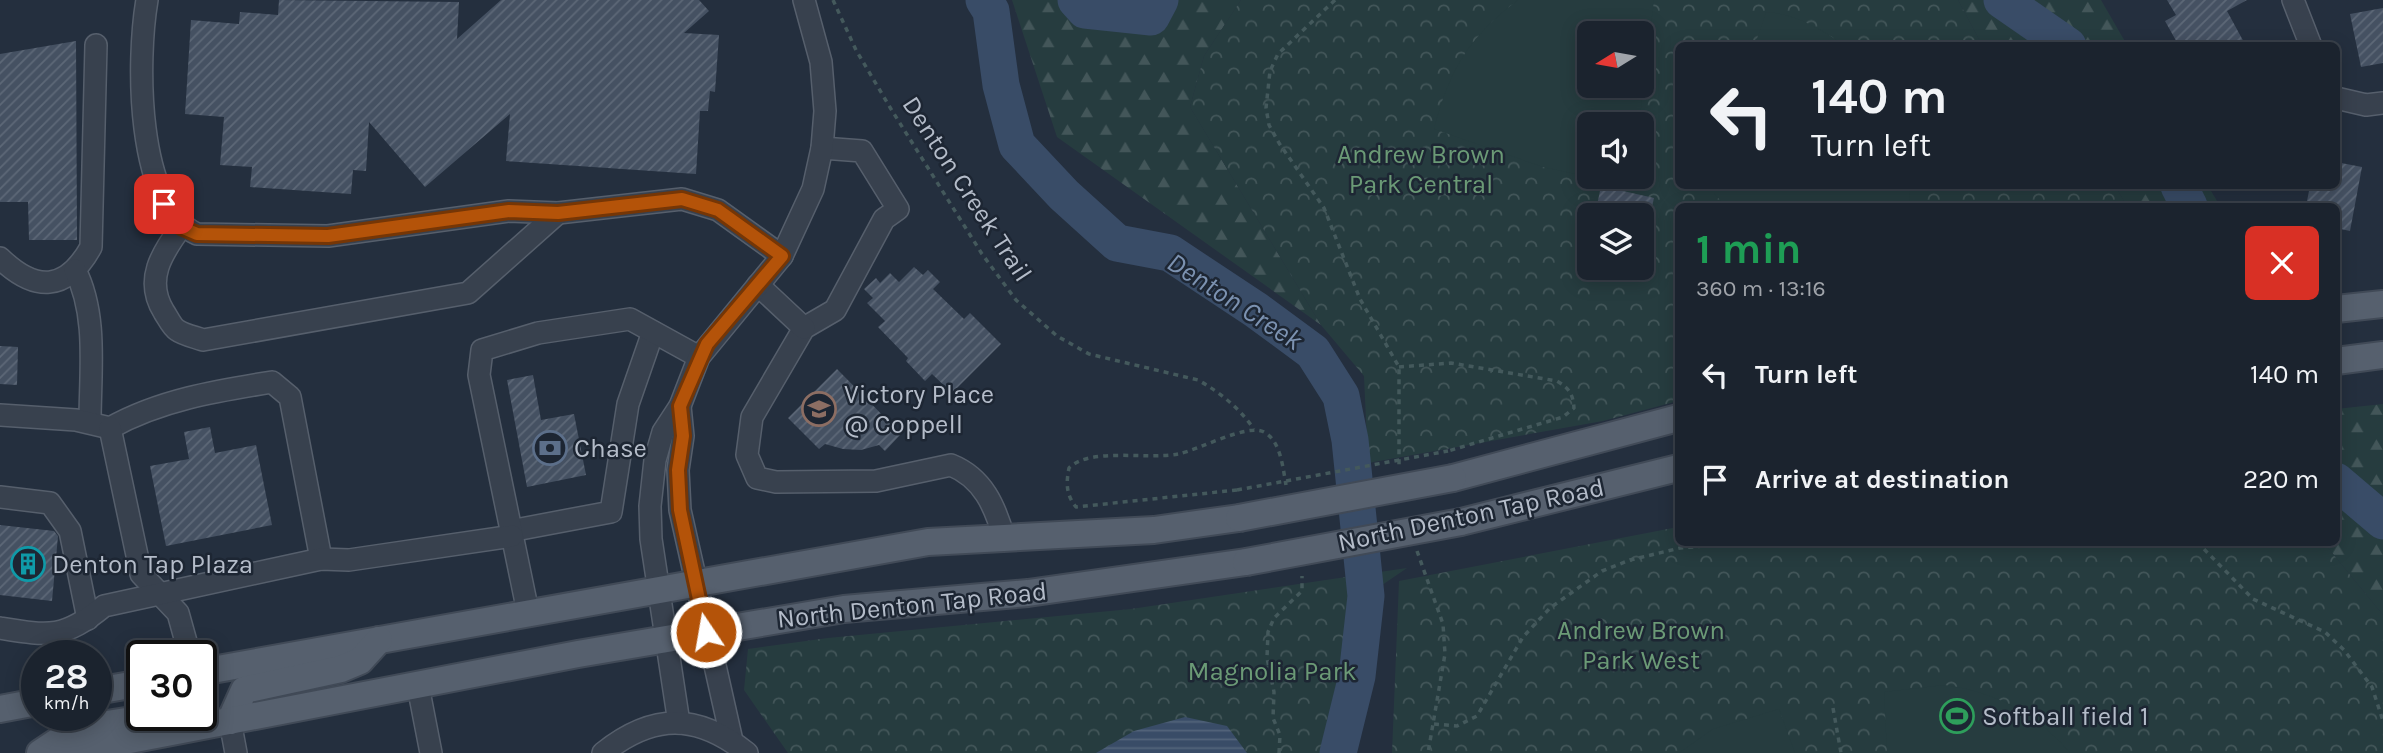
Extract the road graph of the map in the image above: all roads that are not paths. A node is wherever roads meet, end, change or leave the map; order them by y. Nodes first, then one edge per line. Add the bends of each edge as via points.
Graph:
1 (147, 0) edge
2 (804, 0) edge
3 (2293, 0) edge
4 (2309, 42) edge
5 (96, 46) dead end
6 (2340, 99) edge
7 (2383, 103) edge
8 (822, 149) junction
9 (558, 213) junction
10 (181, 227) junction
11 (782, 256) junction
12 (0, 258) edge
13 (75, 270) junction
14 (758, 285) junction
15 (2383, 304) edge
16 (2340, 309) edge
17 (804, 328) junction
18 (653, 332) junction
19 (2383, 355) edge
20 (699, 357) junction
21 (2340, 360) edge
22 (680, 406) junction
23 (0, 415) edge
24 (1675, 419) edge
25 (100, 425) junction
26 (1675, 469) edge
27 (0, 497) edge
28 (511, 533) junction
29 (1004, 538) junction
30 (321, 559) junction
31 (695, 582) junction
32 (659, 588) junction
33 (163, 595) junction
34 (528, 612) junction
35 (88, 619) junction
36 (0, 628) edge
37 (706, 632) junction
38 (668, 639) junction
39 (186, 640) edge
40 (380, 640) junction
41 (217, 669) edge
42 (418, 686) junction
43 (21, 705) edge
44 (0, 709) edge
45 (126, 721) edge
46 (230, 721) junction
47 (679, 723) junction
48 (739, 747) edge
49 (40, 753) edge
50 (62, 753) edge
51 (236, 753) edge
52 (430, 753) edge
53 (603, 753) edge

1 - 10 street via 141,91 149,151 164,204
2 - 8 street via 821,62
3 - 4 street
5 - 13 street via 91,247
6 - 7 street via 2366,105
8 - 11 street via 813,188
8 - 17 street via 862,151 898,209 884,219 835,310
9 - 10 street via 509,211 328,236 197,234
9 - 10 street via 468,293 203,340 175,330 157,295 156,268
9 - 11 street via 682,199 718,210
11 - 14 street
12 - 13 street via 37,284 58,281
13 - 25 street via 85,291
14 - 17 street
14 - 20 street
15 - 16 main road
17 - 29 street via 752,417 747,455 757,478 876,481 951,465 977,481 996,512
18 - 20 street
18 - 28 street via 628,404 611,512
18 - 28 street via 630,319 538,333 482,350 479,376
19 - 21 main road
20 - 22 street
22 - 31 street via 680,510
22 - 32 street via 663,432 651,495 651,540
23 - 25 street
24 - 29 main road, North Denton Tap Road, bridge via 1453,478 1239,518 1154,530
25 - 30 street via 208,392 272,382 290,397
25 - 33 street via 141,574
26 - 37 main road, North Denton Tap Road, bridge via 1461,522 1245,562 1028,593 844,609
27 - 35 street via 50,503 70,531
28 - 30 street via 349,560
28 - 34 street
29 - 31 main road, North Denton Tap Road via 928,542
30 - 33 street
31 - 32 main road, North Denton Tap Road
31 - 37 street
32 - 34 main road, North Denton Tap Road
32 - 38 street
33 - 35 street via 104,606
33 - 39 street via 178,612
34 - 40 main road, North Denton Tap Road
35 - 36 street via 48,636
37 - 38 main road, North Denton Tap Road
37 - 48 street
38 - 42 main road, North Denton Tap Road
38 - 47 street
40 - 41 main road, North Denton Tap Road
40 - 46 main road via 360,661 341,669 244,690
42 - 46 main road, North Denton Tap Road
42 - 52 street
43 - 44 main road
45 - 49 main road via 76,729
46 - 50 main road, North Denton Tap Road
46 - 51 street
47 - 48 street via 722,734
47 - 53 street via 659,723 629,733

